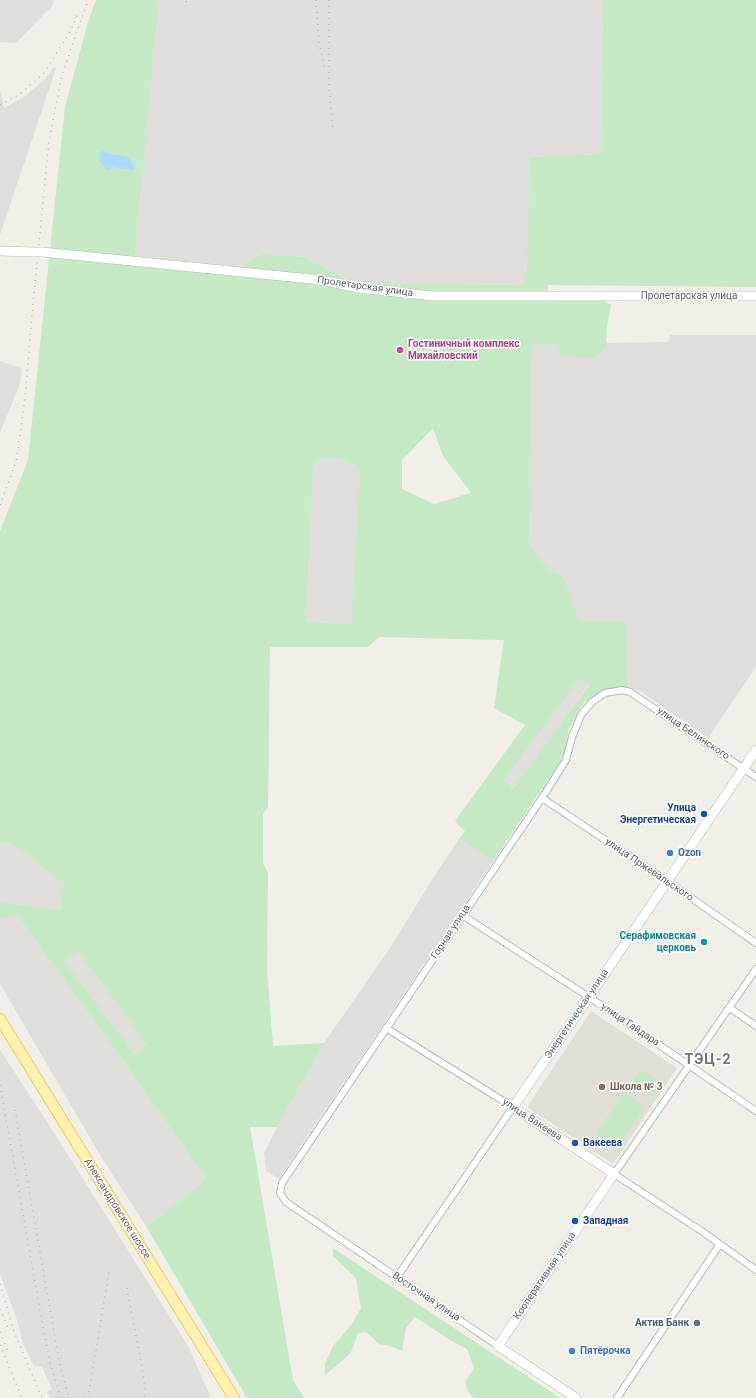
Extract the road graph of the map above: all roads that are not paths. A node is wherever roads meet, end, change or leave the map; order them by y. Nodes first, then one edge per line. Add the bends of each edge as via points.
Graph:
1 (0, 251) edge
2 (756, 296) edge
3 (630, 692) joint
4 (756, 750) edge
5 (744, 768) junction
6 (756, 777) edge
7 (542, 798) junction
8 (667, 881) junction
9 (462, 914) junction
10 (756, 943) edge
11 (756, 969) edge
12 (589, 997) junction
13 (730, 1008) junction
14 (0, 1019) edge
15 (756, 1026) edge
16 (386, 1028) junction
17 (689, 1065) junction
18 (513, 1107) junction
19 (756, 1110) edge
20 (614, 1174) junction
21 (280, 1193) joint
22 (720, 1244) junction
23 (756, 1270) edge
24 (397, 1277) junction
25 (498, 1346) junction
26 (234, 1398) edge
27 (576, 1398) edge
28 (617, 1398) edge

1 - 2 street, Пролетарская улица via 38,252 321,280 358,288 433,296
3 - 5 street, улица Белинского
3 - 7 street, Горная улица via 622,690 605,693 592,702 581,715 566,760
4 - 5 street, Энергетическая улица
5 - 6 street, улица Белинского
5 - 8 street, Энергетическая улица
7 - 8 street, улица Пржевальского
7 - 9 street, Горная улица
8 - 10 street, улица Пржевальского
8 - 12 street, Энергетическая улица
9 - 12 street, улица Гайдара
9 - 16 street, Горная улица
11 - 13 street, Кооперативная улица
12 - 17 street, улица Гайдара
12 - 18 street, Энергетическая улица
13 - 15 street
13 - 17 street, Кооперативная улица
14 - 26 main road, Александровское шоссе
16 - 18 street, улица Вакеева
16 - 21 street, Горная улица via 282,1183
17 - 19 street, улица Гайдара
17 - 20 street, Кооперативная улица
18 - 20 street, улица Вакеева
18 - 24 street, Энергетическая улица
20 - 22 street, улица Вакеева
20 - 25 street, Кооперативная улица
21 - 24 street, Восточная улица via 286,1202
22 - 23 street, улица Вакеева
22 - 28 street
24 - 25 street, Восточная улица
25 - 27 street, Восточная улица

